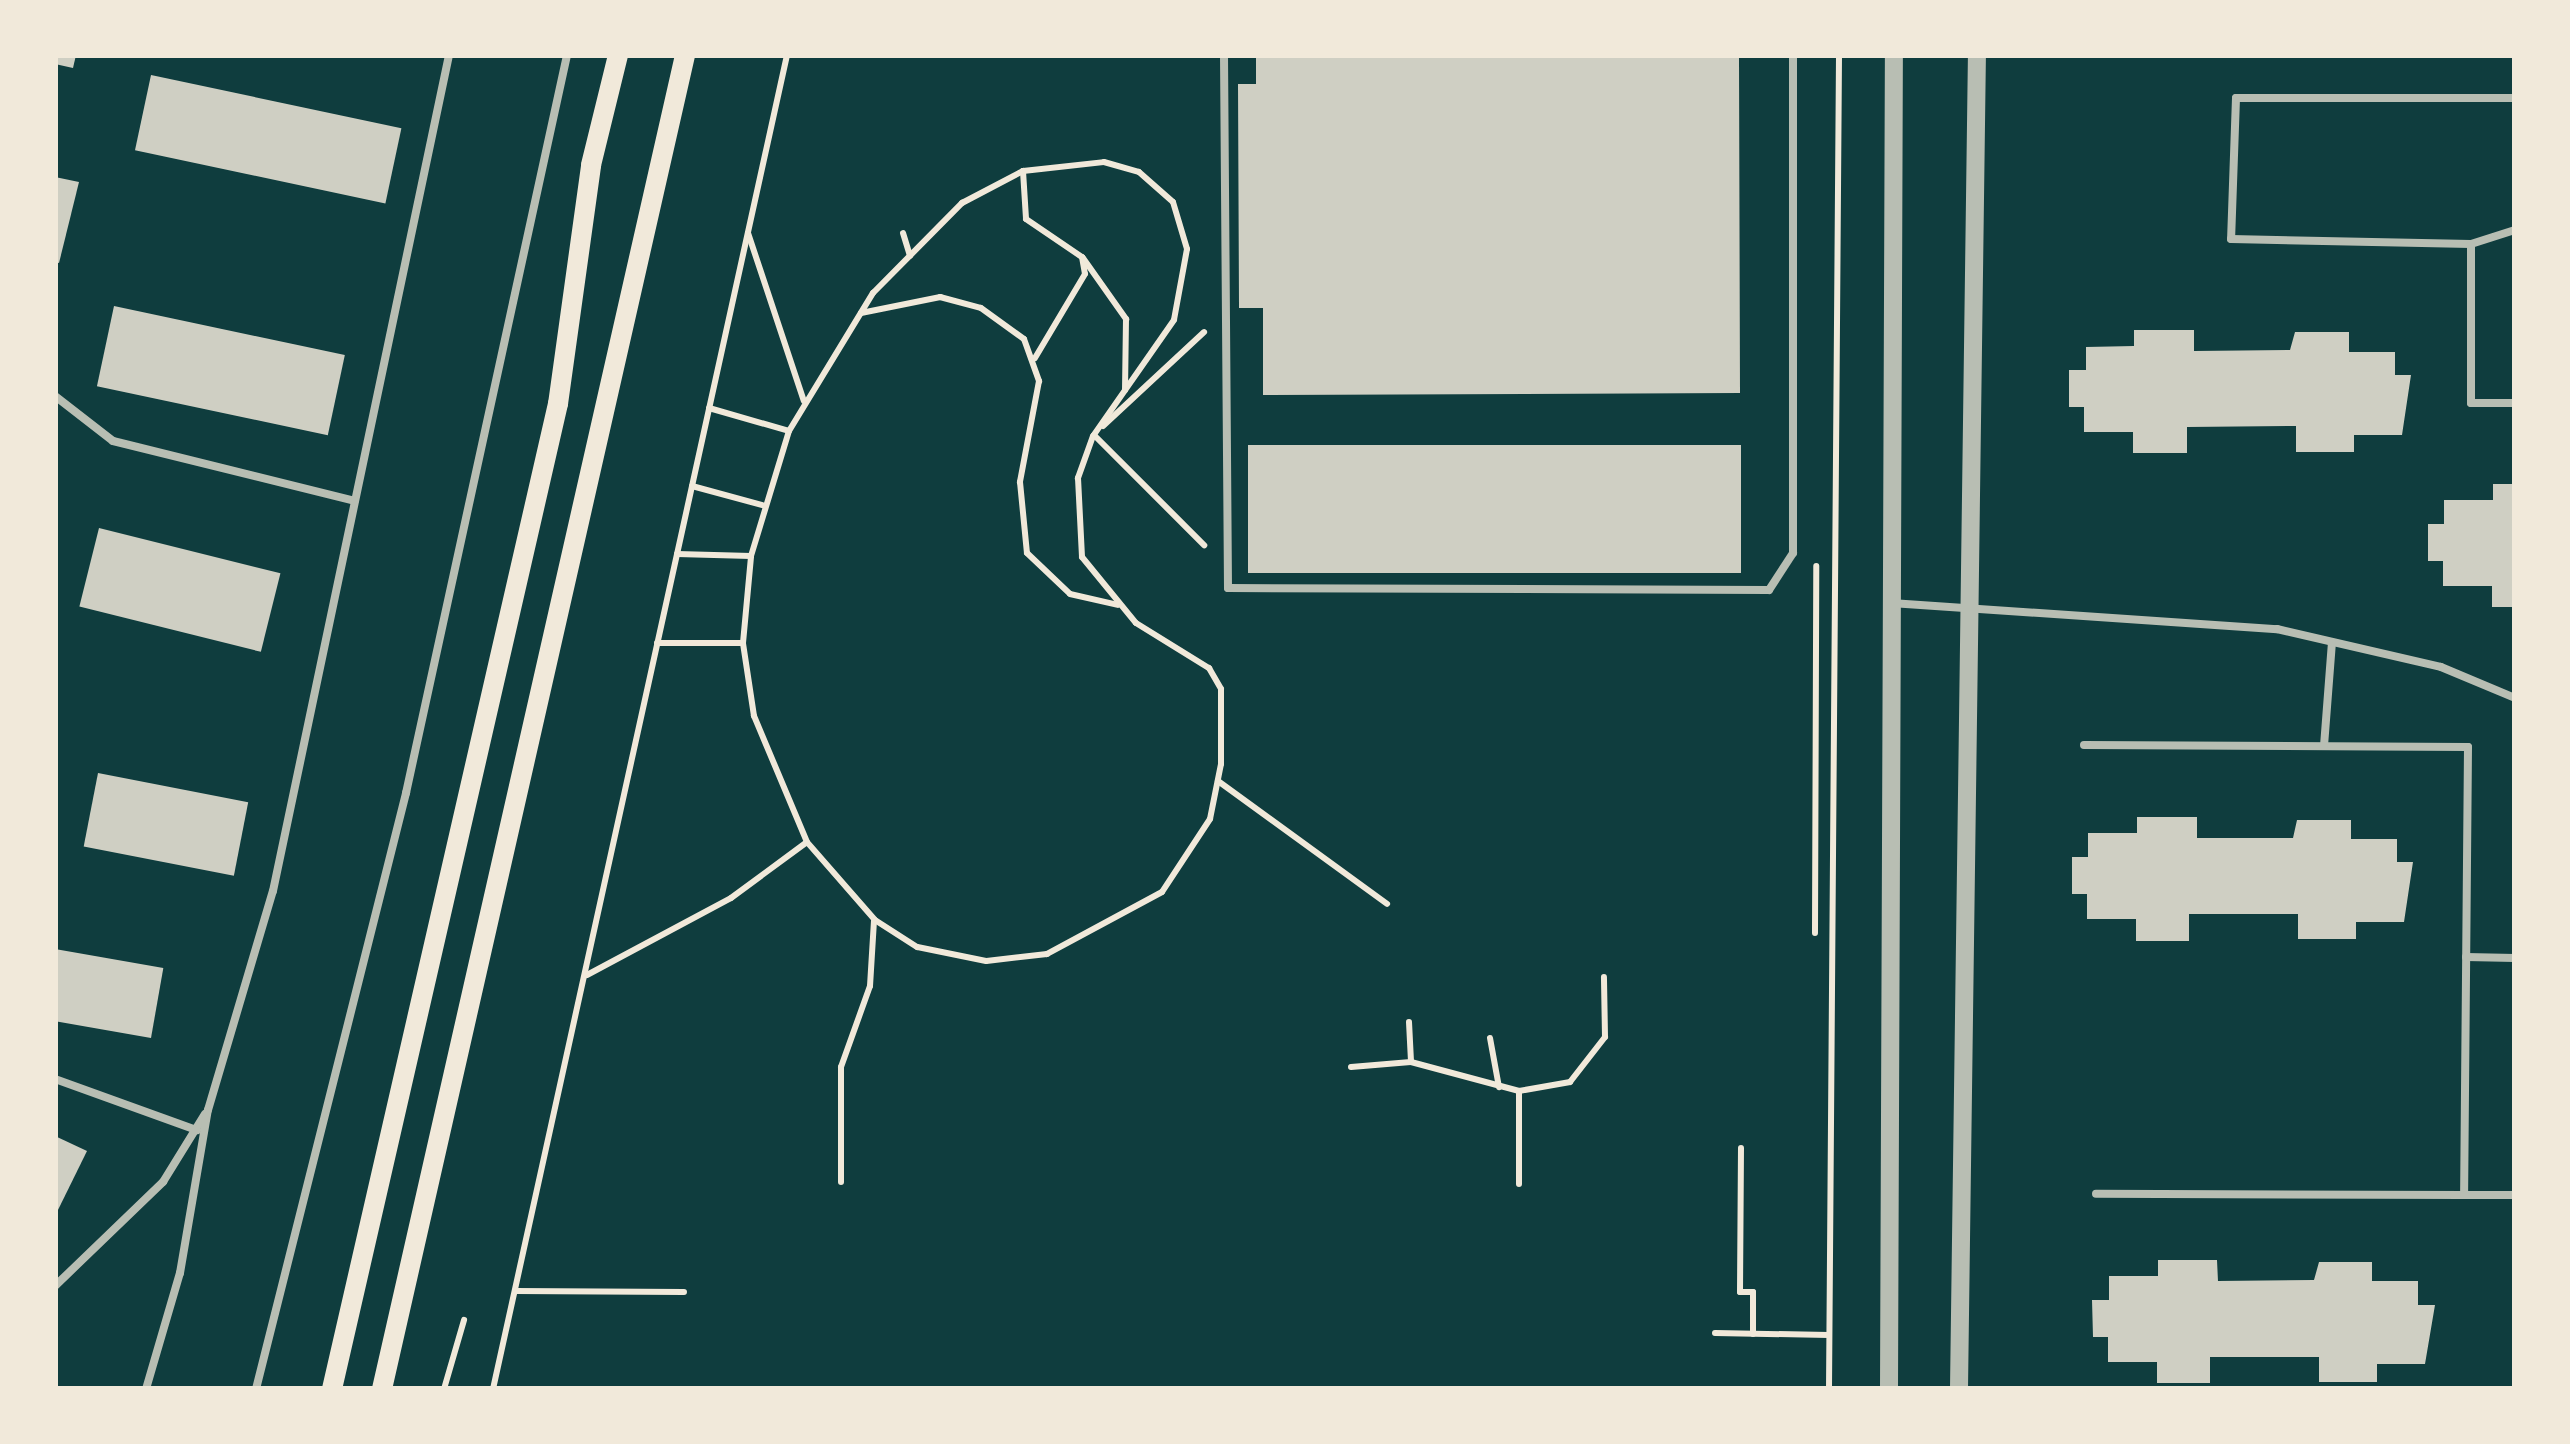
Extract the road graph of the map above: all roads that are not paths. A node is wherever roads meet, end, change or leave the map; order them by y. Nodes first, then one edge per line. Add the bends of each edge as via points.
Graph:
1 (449, 55) edge
2 (568, 55) edge
3 (618, 55) edge
4 (685, 55) edge
5 (1224, 55) edge
6 (1793, 55) edge
7 (1894, 55) edge
8 (1977, 55) edge
9 (2515, 98) edge
10 (2515, 230) edge
11 (2471, 244) junction
12 (55, 396) edge
13 (2515, 403) edge
14 (355, 501) junction
15 (1890, 603) junction
16 (1968, 604) junction
17 (2332, 642) junction
18 (2515, 698) edge
19 (2084, 745) dead end
20 (2324, 746) junction
21 (2466, 957) junction
22 (2515, 958) edge
23 (55, 1080) edge
24 (200, 1131) junction
25 (2096, 1194) dead end
26 (2464, 1195) junction
27 (2515, 1195) edge
28 (55, 1286) edge
29 (146, 1389) edge
30 (256, 1389) edge
31 (332, 1389) edge
32 (382, 1389) edge
33 (1889, 1389) edge
34 (1959, 1389) edge

1 - 14 lane
2 - 30 lane via 406,794
3 - 31 main road via 591,165 558,404
4 - 32 main road
5 - 6 lane via 1228,588 1770,590 1793,553
7 - 15 street
8 - 16 street
9 - 11 lane via 2236,98 2231,239
10 - 11 lane
11 - 13 lane via 2471,403
12 - 14 lane via 113,441
14 - 24 lane via 273,891
15 - 16 lane
15 - 33 street
16 - 17 lane via 2277,629
16 - 34 street
17 - 18 lane via 2441,667
17 - 20 lane
19 - 20 lane
20 - 21 lane via 2468,747
21 - 22 lane
21 - 26 lane
23 - 24 lane
24 - 28 lane via 163,1182
24 - 29 lane via 180,1273
25 - 26 lane
26 - 27 lane

